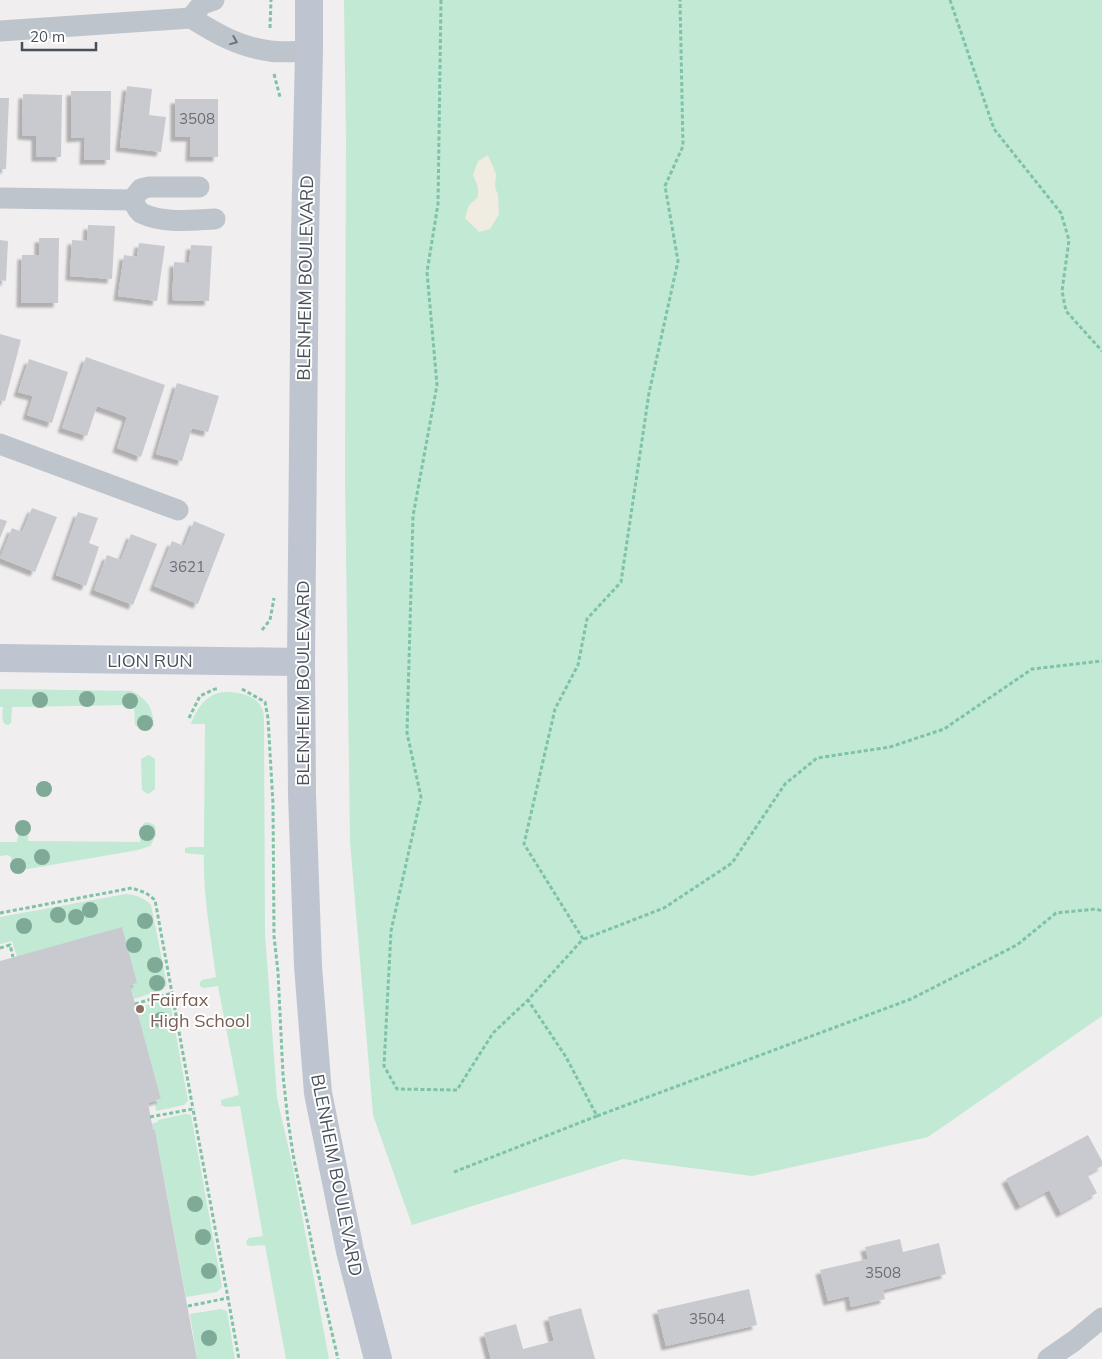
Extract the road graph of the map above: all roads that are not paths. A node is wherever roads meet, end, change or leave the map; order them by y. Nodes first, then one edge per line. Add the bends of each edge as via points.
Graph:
1 (214, 0) edge
2 (309, 0) edge
3 (191, 18) junction
4 (0, 31) edge
5 (310, 51) junction
6 (200, 187) dead end
7 (0, 198) edge
8 (132, 200) junction
9 (215, 219) dead end
10 (0, 444) edge
11 (178, 510) dead end
12 (0, 658) edge
13 (301, 662) junction
14 (1102, 1318) edge
15 (378, 1359) edge
16 (1048, 1359) edge

1 - 3 street via 202,4
2 - 5 main road, BLENHEIM BOULEVARD
3 - 4 street
3 -> 5 street via 237,43 271,51
5 - 13 main road, BLENHEIM BOULEVARD
6 - 8 street via 149,187 141,189
7 - 8 street
8 - 9 street via 140,212 163,220
10 - 11 street
12 - 13 main road, LION RUN
13 - 15 main road, BLENHEIM BOULEVARD via 308,966 318,1093 350,1251
14 - 16 street

